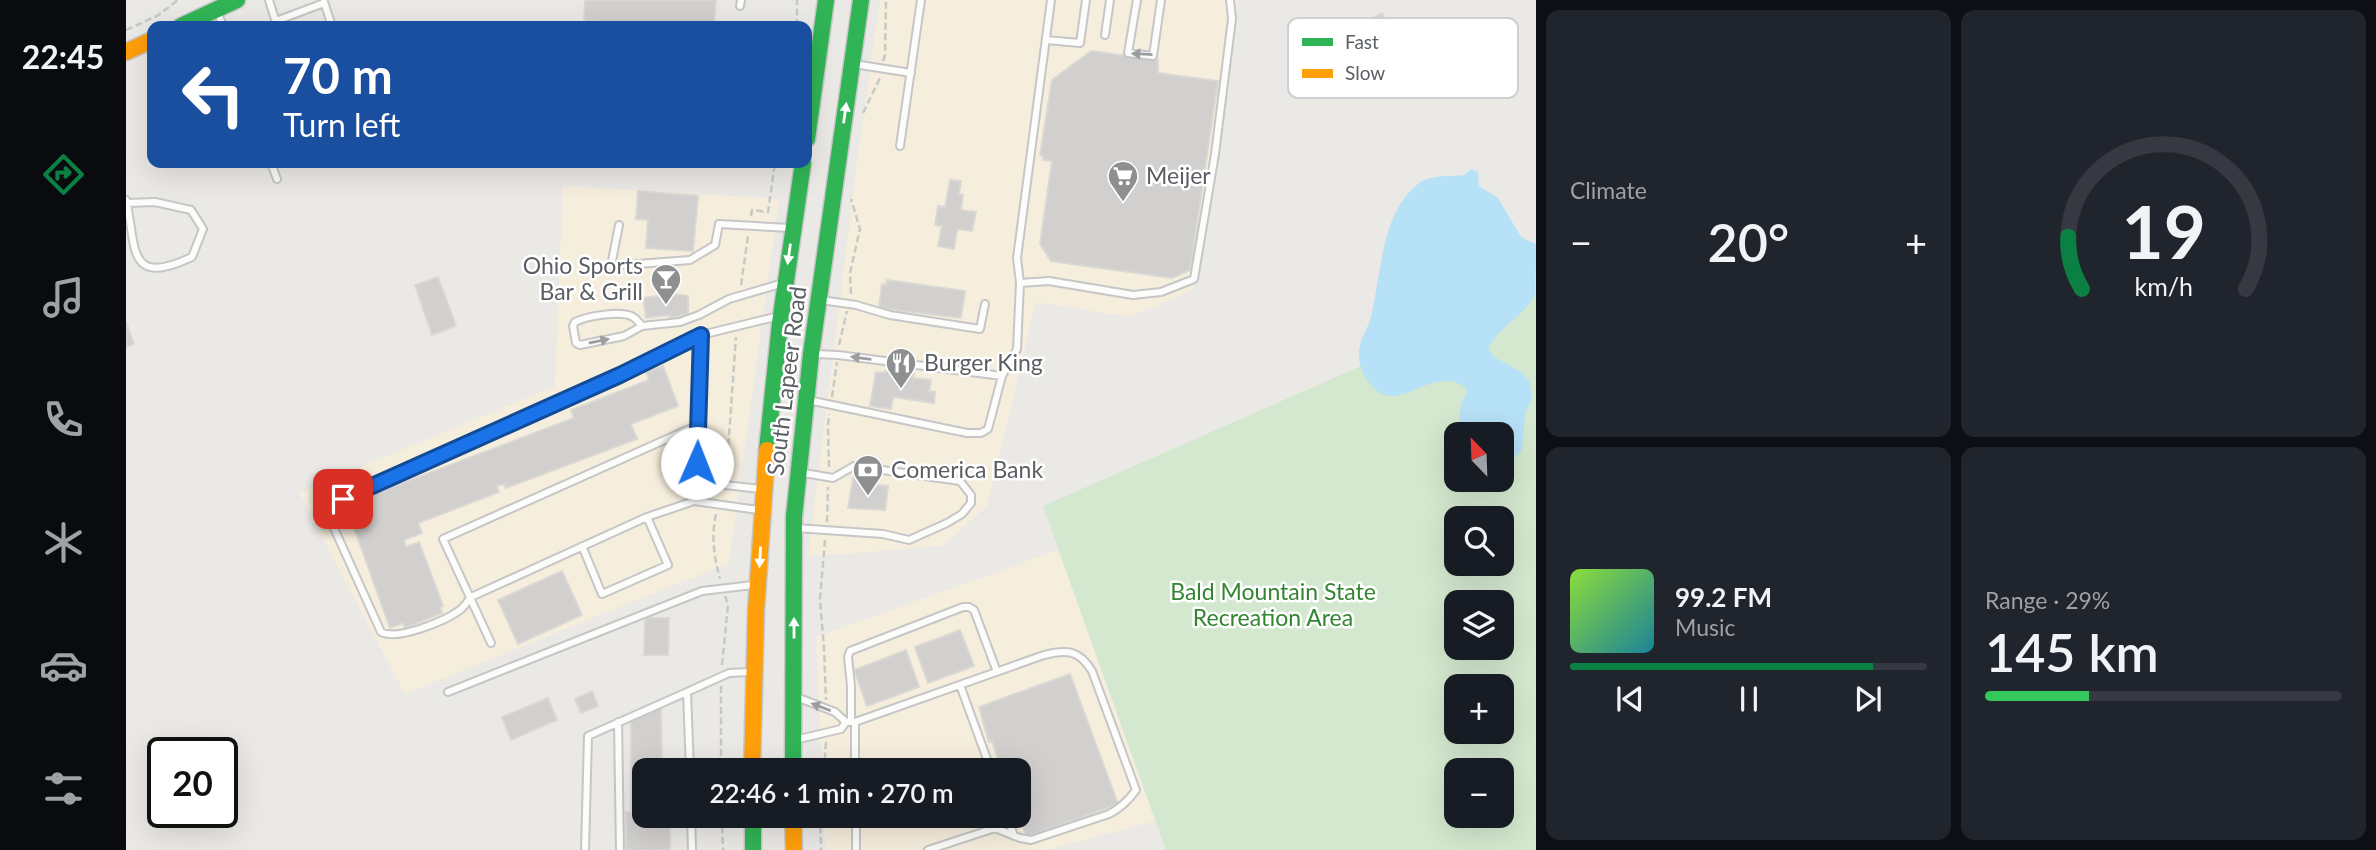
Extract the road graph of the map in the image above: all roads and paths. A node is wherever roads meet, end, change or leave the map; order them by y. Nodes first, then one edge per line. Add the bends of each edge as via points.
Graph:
1 (177, 0) edge
2 (237, 0) edge
3 (269, 0) edge
4 (797, 0) edge
5 (826, 0) edge
6 (837, 0) edge
7 (861, 0) edge
8 (886, 0) edge
9 (921, 0) edge
10 (1051, 0) edge
11 (1086, 0) edge
12 (1110, 0) edge
13 (1137, 0) edge
14 (1161, 0) edge
15 (1230, 0) edge
16 (323, 1) edge
17 (217, 9) junction
18 (192, 21) edge
19 (221, 21) edge
20 (275, 21) edge
21 (280, 21) edge
22 (330, 21) edge
23 (797, 21) edge
24 (126, 30) edge
25 (1105, 35) dead end
26 (1046, 40) junction
27 (147, 42) edge
28 (126, 52) edge
29 (851, 69) junction
30 (881, 69) junction
31 (911, 73) junction
32 (812, 102) edge
33 (862, 117) dead end
34 (900, 146) dead end
35 (273, 168) edge
36 (774, 168) edge
37 (802, 170) edge
38 (277, 179) dead end
39 (834, 189) junction
40 (851, 193) dead end
41 (127, 202) edge
42 (619, 225) dead end
43 (749, 226) junction
44 (792, 228) junction
45 (785, 282) junction
46 (1020, 284) junction
47 (739, 296) junction
48 (819, 300) junction
49 (849, 304) junction
50 (985, 304) dead end
51 (781, 316) junction
52 (642, 326) junction
53 (737, 326) junction
54 (701, 335) junction
55 (811, 354) junction
56 (838, 355) junction
57 (1002, 376) junction
58 (807, 400) junction
59 (831, 405) junction
60 (698, 425) junction
61 (799, 472) junction
62 (829, 477) junction
63 (697, 482) junction
64 (719, 484) junction
65 (764, 489) junction
66 (694, 501) junction
67 (717, 505) junction
68 (762, 511) junction
69 (647, 517) junction
70 (794, 528) junction
71 (827, 530) junction
72 (582, 546) junction
73 (758, 584) junction
74 (723, 588) junction
75 (471, 597) junction
76 (491, 643) dead end
77 (754, 671) junction
78 (997, 672) junction
79 (721, 677) junction
80 (960, 685) junction
81 (448, 692) dead end
82 (687, 692) junction
83 (793, 696) junction
84 (826, 708) junction
85 (618, 722) junction
86 (851, 722) junction
87 (826, 732) junction
88 (793, 740) junction
89 (690, 758) edge
90 (721, 758) edge
91 (752, 758) edge
92 (793, 758) edge
93 (825, 758) edge
94 (854, 758) edge
95 (987, 758) edge
96 (691, 828) edge
97 (722, 828) edge
98 (753, 828) edge
99 (793, 828) edge
100 (820, 828) edge
101 (856, 828) edge
102 (1011, 828) edge
103 (1014, 836) junction
104 (585, 850) edge
105 (620, 850) edge
106 (692, 850) edge
107 (723, 850) edge
108 (753, 850) edge
109 (793, 850) edge
110 (821, 850) edge
111 (856, 850) edge
112 (928, 850) edge

1 - 24 path via 157,16
2 - 17 main road
3 - 20 lane
4 - 23 path
5 - 32 main road
6 - 29 main road via 831,53 839,69
7 - 29 main road, South Lapeer Road
8 - 30 path
9 - 31 lane
10 - 26 lane
11 - 26 lane via 1080,43
12 - 25 lane
14 -> 13 lane via 1153,56 1128,53
15 - 46 lane via 1232,19 1215,155 1194,279 1161,292 1133,295 1049,281
16 - 21 lane
16 - 22 lane
17 - 18 main road
17 - 19 lane
26 - 46 lane via 1017,258
27 - 28 main road
29 - 30 lane
39 -> 29 main road, South Lapeer Road
30 - 31 lane
30 - 33 path
31 - 34 lane
35 - 38 lane
36 - 43 path via 768,212 752,210
37 - 39 main road
37 - 44 main road, South Lapeer Road
39 - 48 main road, South Lapeer Road
40 - 49 path via 860,229 850,273
41 - 41 lane via 137,259 149,268 169,267 192,257 204,229 191,210
42 - 43 lane via 611,266 690,260 715,245 719,224
43 - 44 lane
43 - 47 path
44 -> 45 main road, South Lapeer Road
45 - 47 lane
45 - 51 main road, South Lapeer Road
46 - 57 lane via 1017,349
47 - 52 lane via 680,322
48 - 49 lane
48 - 55 main road, South Lapeer Road
49 - 50 lane via 980,329
49 - 56 path
51 - 53 lane
51 - 65 main road, South Lapeer Road
52 -> 52 lane via 622,314 584,318 573,326 580,345 624,336
53 - 54 lane
53 - 64 path via 728,450
54 - 60 lane
54 - 75 lane via 332,505 329,517 380,632 391,636 411,633 460,610
55 - 56 lane
55 - 58 main road, South Lapeer Road
57 -> 56 lane
56 - 59 path
57 - 59 lane via 988,429 981,433
58 - 59 lane
58 - 61 main road, South Lapeer Road
59 - 62 path
60 - 63 lane
60 - 75 lane via 443,539
61 - 62 lane
61 - 70 main road, South Lapeer Road
62 - 71 path
62 - 71 lane via 855,466 960,481 971,495 971,503 947,523 909,540
63 - 64 lane
63 - 66 lane
64 - 65 lane
65 - 68 main road, South Lapeer Road
66 - 67 lane
66 - 69 lane
67 - 68 lane
67 - 74 path via 713,547
68 -> 73 main road, South Lapeer Road
69 - 72 lane
69 - 72 lane via 668,565 602,594
70 - 71 lane
83 -> 70 main road, South Lapeer Road
71 - 84 path via 820,577
72 - 75 lane
73 - 74 lane
73 - 77 main road, South Lapeer Road
74 - 79 path via 728,605
74 - 81 lane via 702,591
75 - 76 lane
77 - 79 lane
77 - 91 main road, South Lapeer Road
78 - 80 lane
78 - 86 lane via 974,610 962,607 850,651
78 - 103 lane via 1057,652 1072,652 1085,660 1136,790 1109,814 1031,840
79 - 82 lane
79 - 90 path
80 - 86 lane
80 - 95 lane
82 - 85 lane
82 - 89 lane
84 -> 83 lane
83 - 88 main road, South Lapeer Road
84 - 86 lane
85 - 104 lane via 588,736
85 - 105 lane
86 - 87 lane
86 - 94 lane
87 - 88 lane
87 - 93 path
88 - 92 main road, South Lapeer Road
96 - 106 lane
97 - 107 path
98 - 108 main road
99 - 109 main road
100 - 110 path
101 - 111 lane
102 - 103 lane
103 - 112 lane via 995,828

